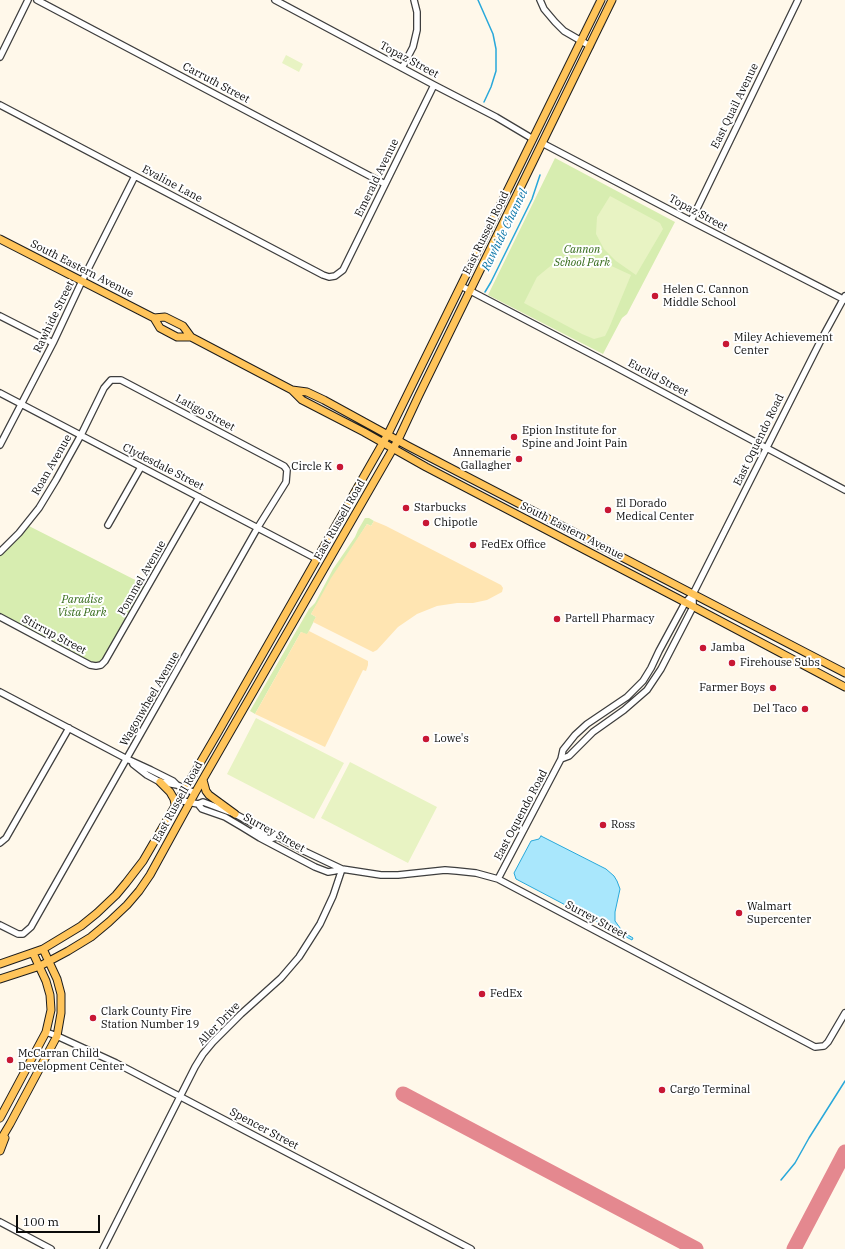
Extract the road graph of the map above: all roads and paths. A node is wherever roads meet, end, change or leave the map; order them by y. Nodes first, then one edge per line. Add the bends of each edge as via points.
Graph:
1 (28, 0) edge
2 (37, 0) edge
3 (275, 0) edge
4 (414, 0) edge
5 (540, 0) edge
6 (601, 0) edge
7 (612, 0) edge
8 (798, 0) edge
9 (581, 41) junction
10 (590, 46) junction
11 (0, 57) edge
12 (402, 68) junction
13 (562, 80) junction
14 (434, 85) junction
15 (0, 105) edge
16 (533, 138) junction
17 (542, 143) junction
18 (135, 176) junction
19 (385, 184) junction
20 (691, 221) junction
21 (0, 239) edge
22 (335, 276) joint
23 (82, 281) junction
24 (461, 286) junction
25 (470, 291) junction
26 (844, 298) edge
27 (450, 307) junction
28 (459, 312) junction
29 (0, 316) edge
30 (154, 318) junction
31 (191, 337) junction
32 (53, 343) junction
33 (111, 380) joint
34 (292, 390) junction
35 (0, 393) edge
36 (22, 404) junction
37 (388, 434) junction
38 (81, 435) junction
39 (398, 440) junction
40 (384, 442) junction
41 (0, 445) edge
42 (766, 447) junction
43 (394, 448) junction
44 (141, 467) junction
45 (287, 470) joint
46 (845, 490) edge
47 (199, 497) junction
48 (550, 520) junction
49 (108, 525) dead end
50 (258, 528) junction
51 (547, 531) junction
52 (0, 552) edge
53 (317, 559) junction
54 (693, 594) junction
55 (685, 602) junction
56 (693, 607) junction
57 (286, 614) junction
58 (0, 617) edge
59 (295, 619) junction
60 (99, 666) joint
61 (845, 673) edge
62 (845, 688) edge
63 (0, 692) edge
64 (68, 728) junction
65 (127, 759) junction
66 (561, 759) junction
67 (203, 780) junction
68 (160, 782) junction
69 (177, 785) junction
70 (185, 789) junction
71 (195, 793) junction
72 (176, 802) junction
73 (190, 802) junction
74 (198, 804) junction
75 (235, 814) junction
76 (242, 826) junction
77 (277, 836) junction
78 (0, 843) edge
79 (342, 869) junction
80 (498, 879) junction
81 (0, 925) edge
82 (43, 949) junction
83 (33, 953) junction
84 (49, 961) junction
85 (0, 964) edge
86 (40, 966) junction
87 (0, 979) edge
88 (845, 1013) edge
89 (46, 1032) junction
90 (57, 1036) junction
91 (180, 1096) junction
92 (0, 1118) edge
93 (10, 1124) junction
94 (0, 1141) edge
95 (0, 1151) edge
96 (0, 1222) edge
97 (51, 1249) edge
98 (103, 1249) edge
99 (470, 1249) edge

1 - 11 street
2 - 19 street, Carruth Street
3 - 12 street, Topaz Street
4 - 12 street via 417,30
5 - 9 street via 564,31
6 - 9 main road, East Russell Road
7 - 10 main road, East Russell Road
8 - 20 street, East Quail Avenue
9 - 10 street
9 - 13 main road, East Russell Road
10 - 17 main road, East Russell Road
12 - 14 street, Topaz Street
13 - 16 main road, East Russell Road
13 - 17 main road via 543,129 540,139
14 - 16 street, Topaz Street
14 - 19 street, Emerald Avenue
15 - 18 street, Evaline Lane
16 - 24 main road, East Russell Road
17 - 20 street, Topaz Street
17 - 25 main road, East Russell Road
18 - 22 street, Evaline Lane via 323,275
18 - 23 street, Rawhide Street
19 - 22 street, Emerald Avenue via 343,270
20 - 26 street, Topaz Street
21 - 23 main road, South Eastern Avenue
23 - 30 main road, South Eastern Avenue
23 - 32 street, Rawhide Street
24 - 25 street, Euclid Street
24 - 27 main road, East Russell Road
25 - 28 main road, East Russell Road
25 - 42 street, Euclid Street
26 - 42 street, East Oquendo Road
27 - 28 main road
27 - 37 main road, East Russell Road
28 - 39 main road, East Russell Road
29 - 32 street
30 - 31 main road, South Eastern Avenue via 165,317 183,326
30 - 31 main road, South Eastern Avenue via 160,328 177,337
31 - 34 main road, South Eastern Avenue
32 - 36 street, Rawhide Street
33 - 38 street, Roan Avenue via 104,388
33 - 45 street, Latigo Street via 121,380 284,466
34 - 37 main road, South Eastern Avenue via 307,392
34 - 40 main road, South Eastern Avenue via 302,400
35 - 36 street, Clydesdale Street
36 - 38 street, Clydesdale Street
36 - 41 street, Rawhide Street
37 - 39 main road, South Eastern Avenue
37 - 40 main road, East Russell Road
38 - 44 street, Clydesdale Street
38 - 52 street, Roan Avenue via 39,508
39 - 43 main road, East Russell Road
39 - 48 main road, South Eastern Avenue
40 - 43 main road, South Eastern Avenue
40 - 53 main road, East Russell Road
42 - 46 street, Euclid Street
42 - 54 street, East Oquendo Road
43 - 51 main road, South Eastern Avenue via 426,468
43 - 59 main road, East Russell Road
44 - 47 street, Clydesdale Street
44 - 49 street
45 - 50 street, Wagonwheel Avenue via 286,482
47 - 50 street, Clydesdale Street
47 - 60 street, Pommel Avenue via 105,661
48 - 51 main road
48 - 54 main road, South Eastern Avenue
50 - 53 street, Clydesdale Street
50 - 65 street, Wagonwheel Avenue
51 - 55 main road, South Eastern Avenue
53 - 57 main road, East Russell Road
54 - 55 street, East Oquendo Road
54 - 56 street, East Oquendo Road
54 - 61 main road, South Eastern Avenue
55 - 56 main road, South Eastern Avenue
55 - 66 street, East Oquendo Road via 643,681 627,697 579,732 562,750
56 - 62 main road, South Eastern Avenue
56 - 66 street, East Oquendo Road via 661,669 647,690 593,732 569,756
57 - 59 main road
57 - 70 main road, East Russell Road
58 - 60 street, Stirrup Street via 90,666
59 - 67 main road, East Russell Road
63 - 64 street
64 - 65 street
64 - 78 street via 6,838
65 - 68 street
65 - 69 street
65 - 81 street, Wagonwheel Avenue via 31,927 23,934 18,934
66 - 80 street, East Oquendo Road
67 - 71 main road, East Russell Road
67 - 75 main road via 209,795
68 - 69 street
68 - 72 main road
69 - 70 street
70 - 71 street
70 - 72 main road, East Russell Road
71 - 73 main road, East Russell Road
72 - 73 street, Surrey Street
72 - 82 main road, East Russell Road via 143,861 116,895 81,926
73 - 74 street, Surrey Street
73 - 84 main road, East Russell Road via 150,875 127,905 91,937
74 - 75 street, Surrey Street via 203,802
74 - 76 street, Surrey Street via 202,809
75 - 77 street, Surrey Street
76 - 77 street via 269,838
76 - 79 street, Surrey Street via 315,867 328,872
77 - 79 street, Surrey Street
79 - 80 street, Surrey Street via 381,875 457,870
79 - 91 street, Aller Drive via 320,924 299,957 213,1042 195,1067
80 - 88 street, Surrey Street via 815,1047 824,1046
82 - 83 main road, East Russell Road
82 - 84 main road
83 - 85 main road, East Russell Road
83 - 86 main road
84 - 86 main road, East Russell Road
84 - 90 main road via 61,994
86 - 87 main road, East Russell Road
86 - 89 main road via 50,995 51,1010
89 - 90 street, Spencer Street
89 - 92 main road
90 - 91 street, Spencer Street
90 - 93 main road
91 - 98 street, Aller Drive
91 - 99 street, Spencer Street
93 - 94 main road
93 - 95 main road
96 - 97 street

